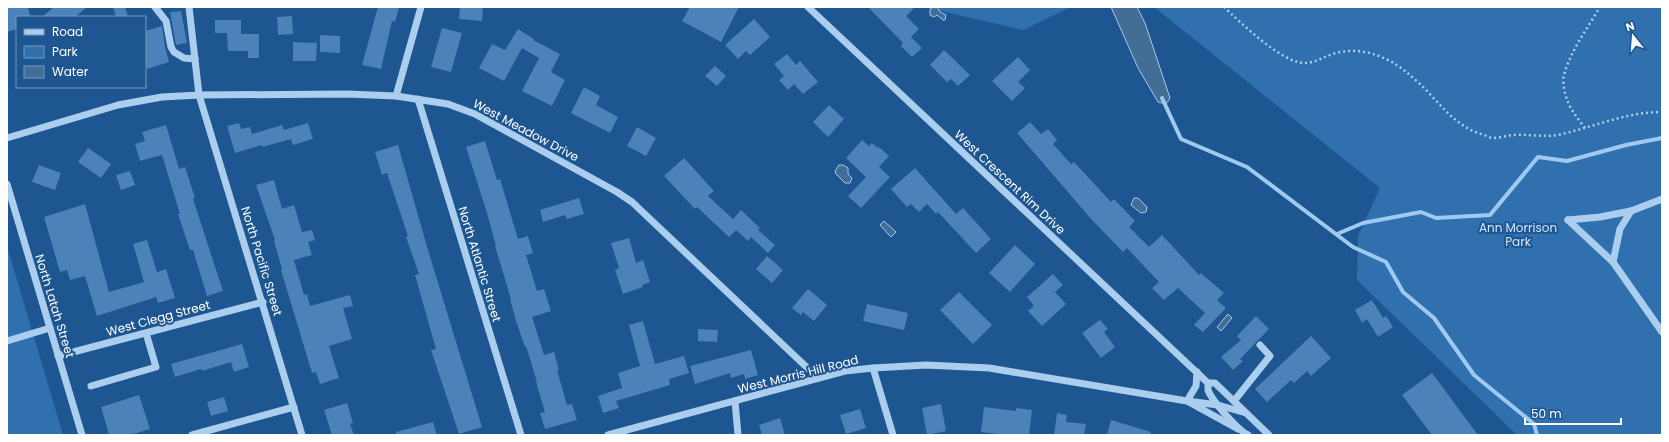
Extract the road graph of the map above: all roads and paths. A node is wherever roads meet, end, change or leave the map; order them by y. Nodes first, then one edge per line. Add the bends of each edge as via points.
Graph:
1 (156, 7) edge
2 (189, 7) edge
3 (421, 7) edge
4 (808, 7) edge
5 (1224, 7) edge
6 (1600, 7) edge
7 (195, 59) junction
8 (199, 95) junction
9 (396, 96) junction
10 (418, 99) junction
11 (1662, 112) edge
12 (1585, 128) junction
13 (7, 138) edge
14 (7, 184) edge
15 (1662, 199) edge
16 (1631, 211) junction
17 (1613, 262) junction
18 (263, 302) junction
19 (50, 328) junction
20 (1662, 332) edge
21 (146, 333) junction
22 (7, 341) edge
23 (1260, 345) dead end
24 (58, 356) junction
25 (873, 368) junction
26 (1197, 372) junction
27 (818, 378) junction
28 (1208, 383) junction
29 (91, 386) dead end
30 (735, 400) junction
31 (1187, 400) junction
32 (1234, 401) junction
33 (1218, 405) junction
34 (294, 407) junction
35 (1248, 414) junction
36 (1245, 433) edge
37 (82, 435) edge
38 (192, 435) edge
39 (302, 435) edge
40 (521, 435) edge
41 (608, 435) edge
42 (738, 435) edge
43 (893, 435) edge
44 (1269, 435) edge

1 - 7 street via 166,21 174,52 184,58
2 - 7 street, North Pacific Street
3 - 9 street
4 - 26 street, West Crescent Rim Drive
5 - 12 path via 1274,50 1297,62 1305,63 1352,51 1371,52 1387,59 1401,67 1447,113 1473,132 1494,138 1512,135 1553,135
6 - 12 path via 1581,38 1564,76 1567,101
7 - 8 street, North Pacific Street
8 - 9 street, West Meadow Drive
8 - 13 street, West Meadow Drive via 162,97 118,105
8 - 18 street, North Pacific Street
9 - 10 street, West Meadow Drive
10 - 27 street, West Meadow Drive via 448,104 475,114 622,195
10 - 40 street, North Atlantic Street
11 - 12 path via 1621,117
14 - 19 street, North Latah Street
15 - 16 street
16 - 17 street via 1624,220 1616,240
16 - 17 street via 1600,218 1568,220
17 - 20 street
18 - 21 street, West Clegg Street
18 - 34 street, North Pacific Street
19 - 22 street
19 - 24 street, North Latah Street
21 - 24 street, West Clegg Street
21 - 29 street via 156,368
23 - 32 street via 1270,356
24 - 37 street, North Latah Street
25 - 27 street, West Morris Hill Road via 845,371
25 - 31 street, West Morris Hill Road via 926,365 989,368
25 - 43 street
26 - 28 street, West Crescent Rim Drive
26 - 31 street via 1196,386
27 - 30 street, West Morris Hill Road
28 - 32 street, West Crescent Rim Drive via 1215,383
28 - 33 street, West Crescent Rim Drive via 1208,389
30 - 41 street, West Morris Hill Road
30 - 42 street
31 - 33 street, West Morris Hill Road
31 - 36 street, West Morris Hill Road
32 - 35 street, West Crescent Rim Drive
33 - 35 street, West Morris Hill Road
33 - 36 street, West Crescent Rim Drive
34 - 38 street
34 - 39 street, North Pacific Street
35 - 44 street, West Crescent Rim Drive

